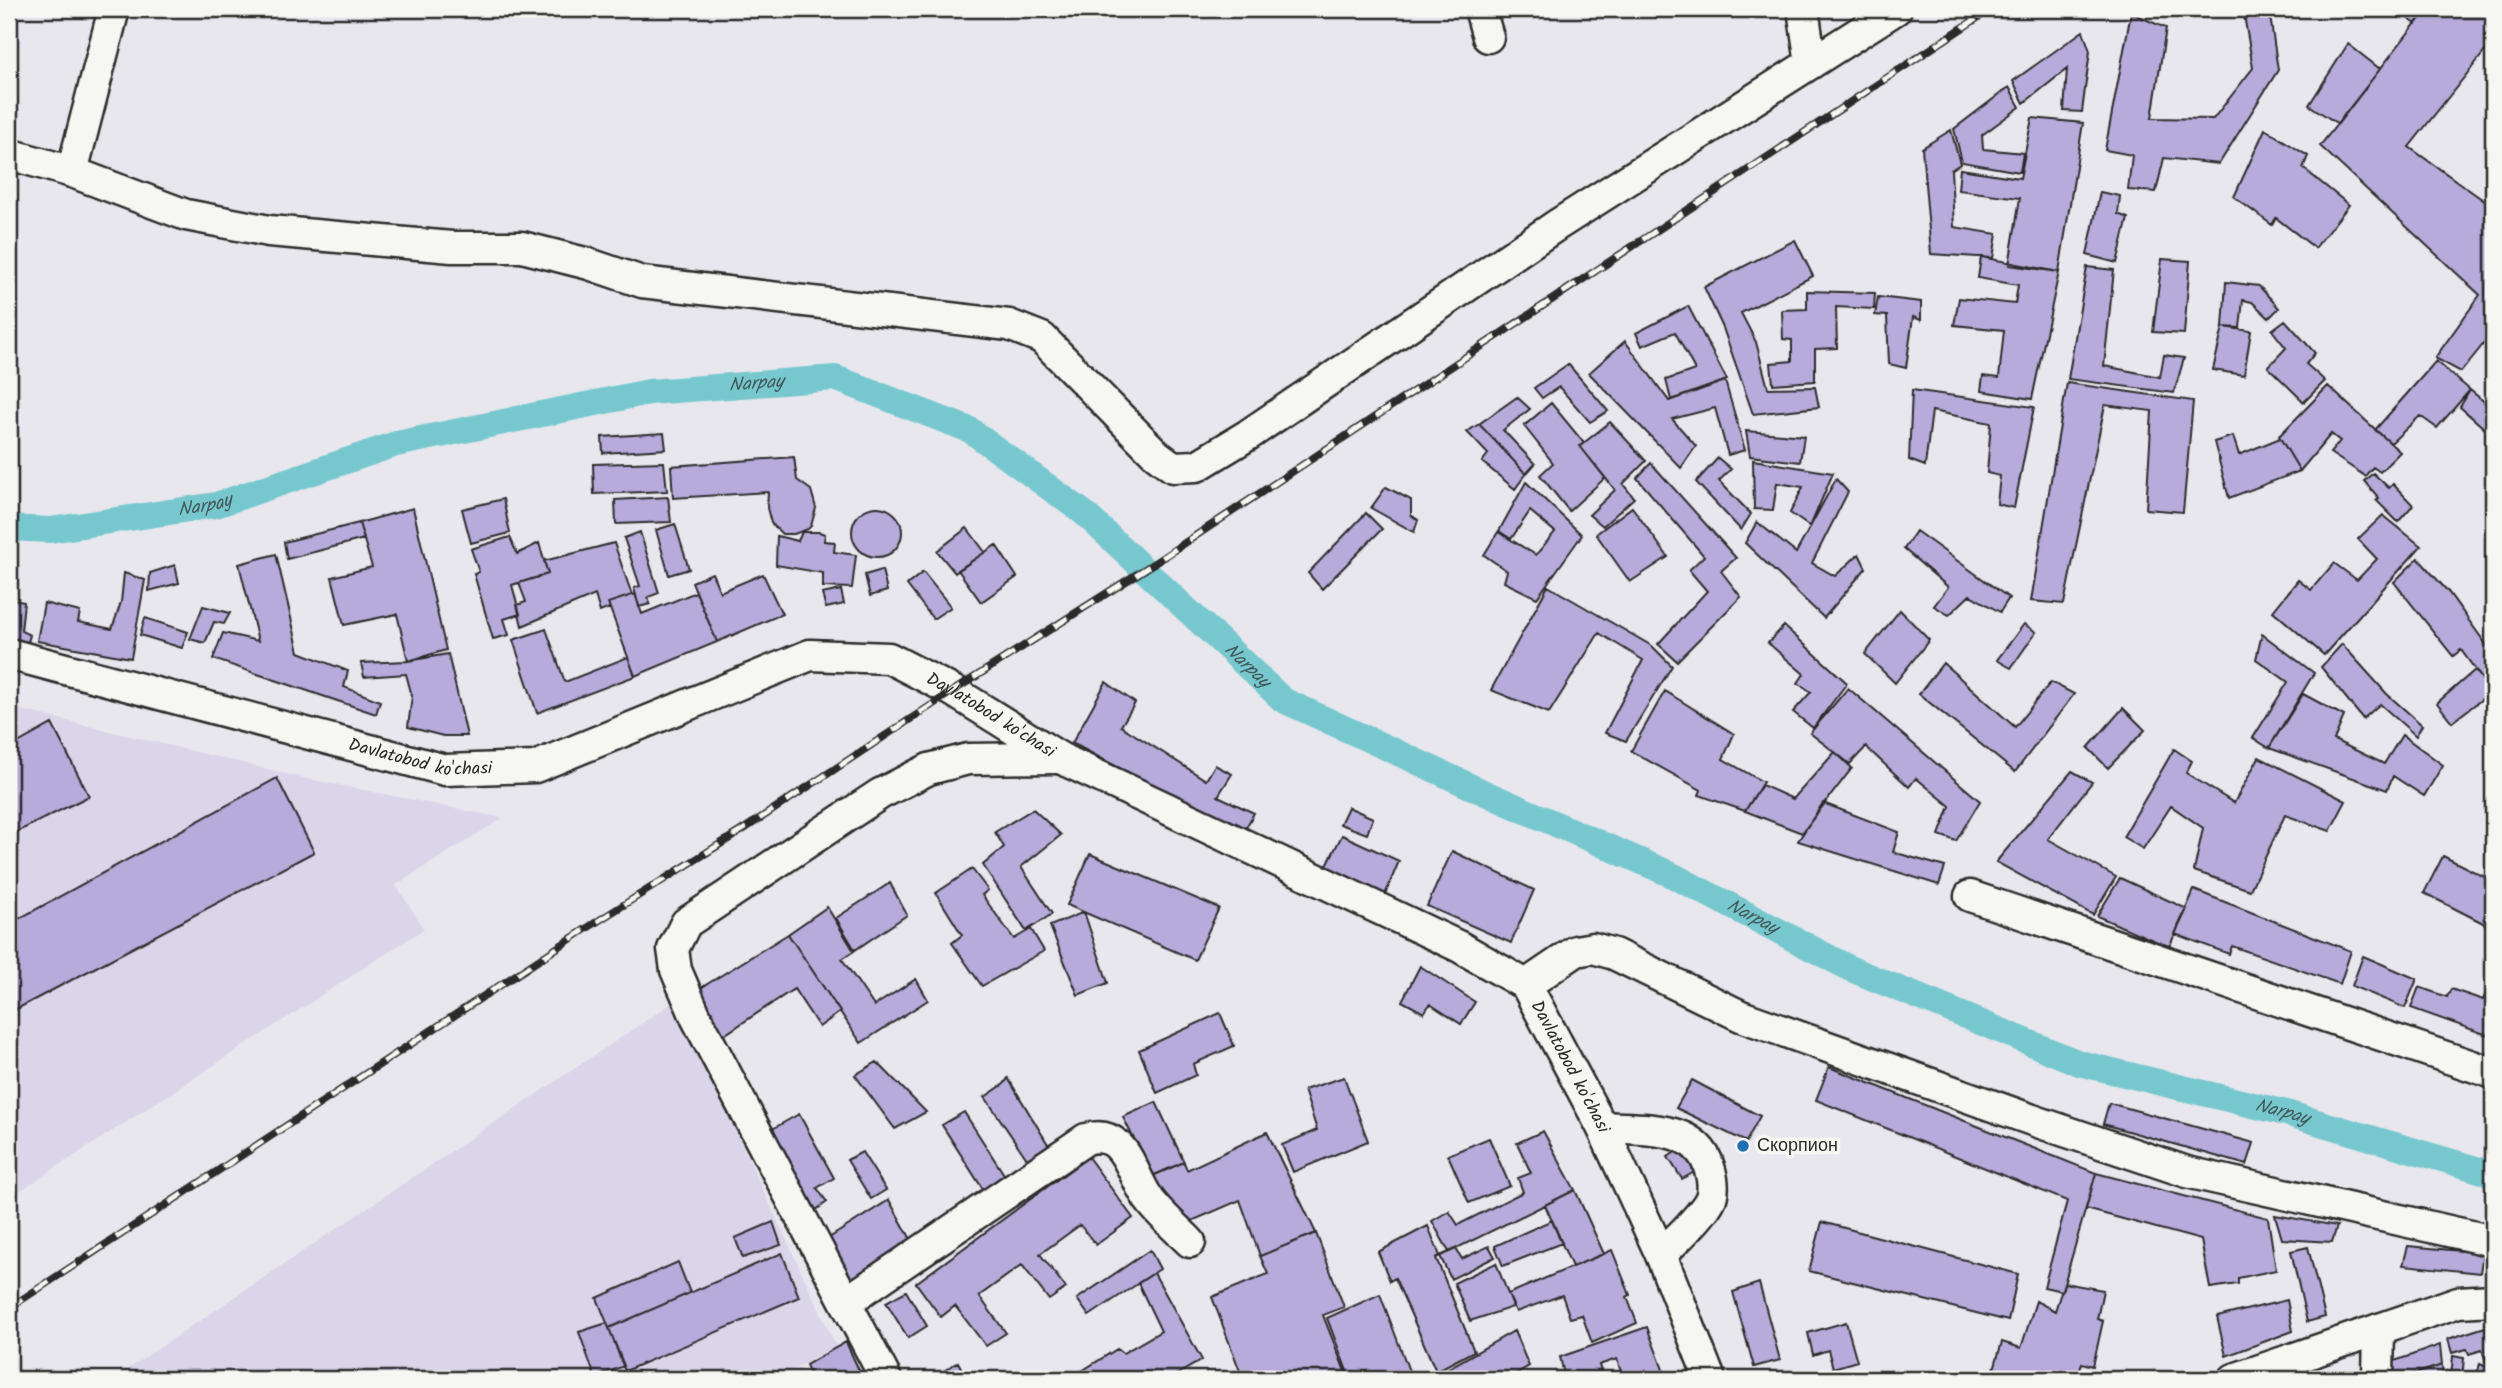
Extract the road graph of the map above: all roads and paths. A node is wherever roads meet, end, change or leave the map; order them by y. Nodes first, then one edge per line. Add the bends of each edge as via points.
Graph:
1 (114, 9) edge
2 (1480, 9) edge
3 (1803, 9) edge
4 (1896, 9) edge
5 (1488, 37) dead end
6 (1811, 63) junction
7 (9, 154) edge
8 (72, 172) junction
9 (9, 654) edge
10 (1060, 758) junction
11 (1970, 896) dead end
12 (1526, 985) junction
13 (2493, 1073) edge
14 (1602, 1127) junction
15 (2493, 1241) edge
16 (1190, 1242) dead end
17 (1661, 1255) junction
18 (2493, 1300) edge
19 (846, 1302) junction
20 (2379, 1329) junction
21 (887, 1379) edge
22 (1710, 1379) edge
23 (2234, 1379) edge
24 (2378, 1379) edge

1 - 8 street
2 - 5 street
3 - 6 street
4 - 6 street
6 - 8 street via 1557,225 1197,466 1173,467 1157,455 1042,338 1009,325 642,282 522,247 452,247 269,232 186,215
7 - 8 street
9 - 10 street, Davlatobod ko'chasi via 445,770 535,767 810,655 889,658 953,691
10 - 12 street, Davlatobod ko'chasi via 1461,947
10 - 19 street via 968,759 929,769 880,794 686,923 673,949 676,970 696,1017
11 - 13 street
12 - 14 street, Davlatobod ko'chasi
12 - 15 street via 1576,951 1593,948 1741,1016 2187,1172
14 - 17 street, Davlatobod ko'chasi
14 - 17 street via 1676,1134 1695,1142 1706,1156 1713,1177 1711,1198
16 - 19 street via 1149,1200 1127,1157 1100,1135 1086,1139
17 - 22 street, Davlatobod ko'chasi
18 - 20 street via 2458,1302
19 - 21 street
20 - 23 street
20 - 24 street

